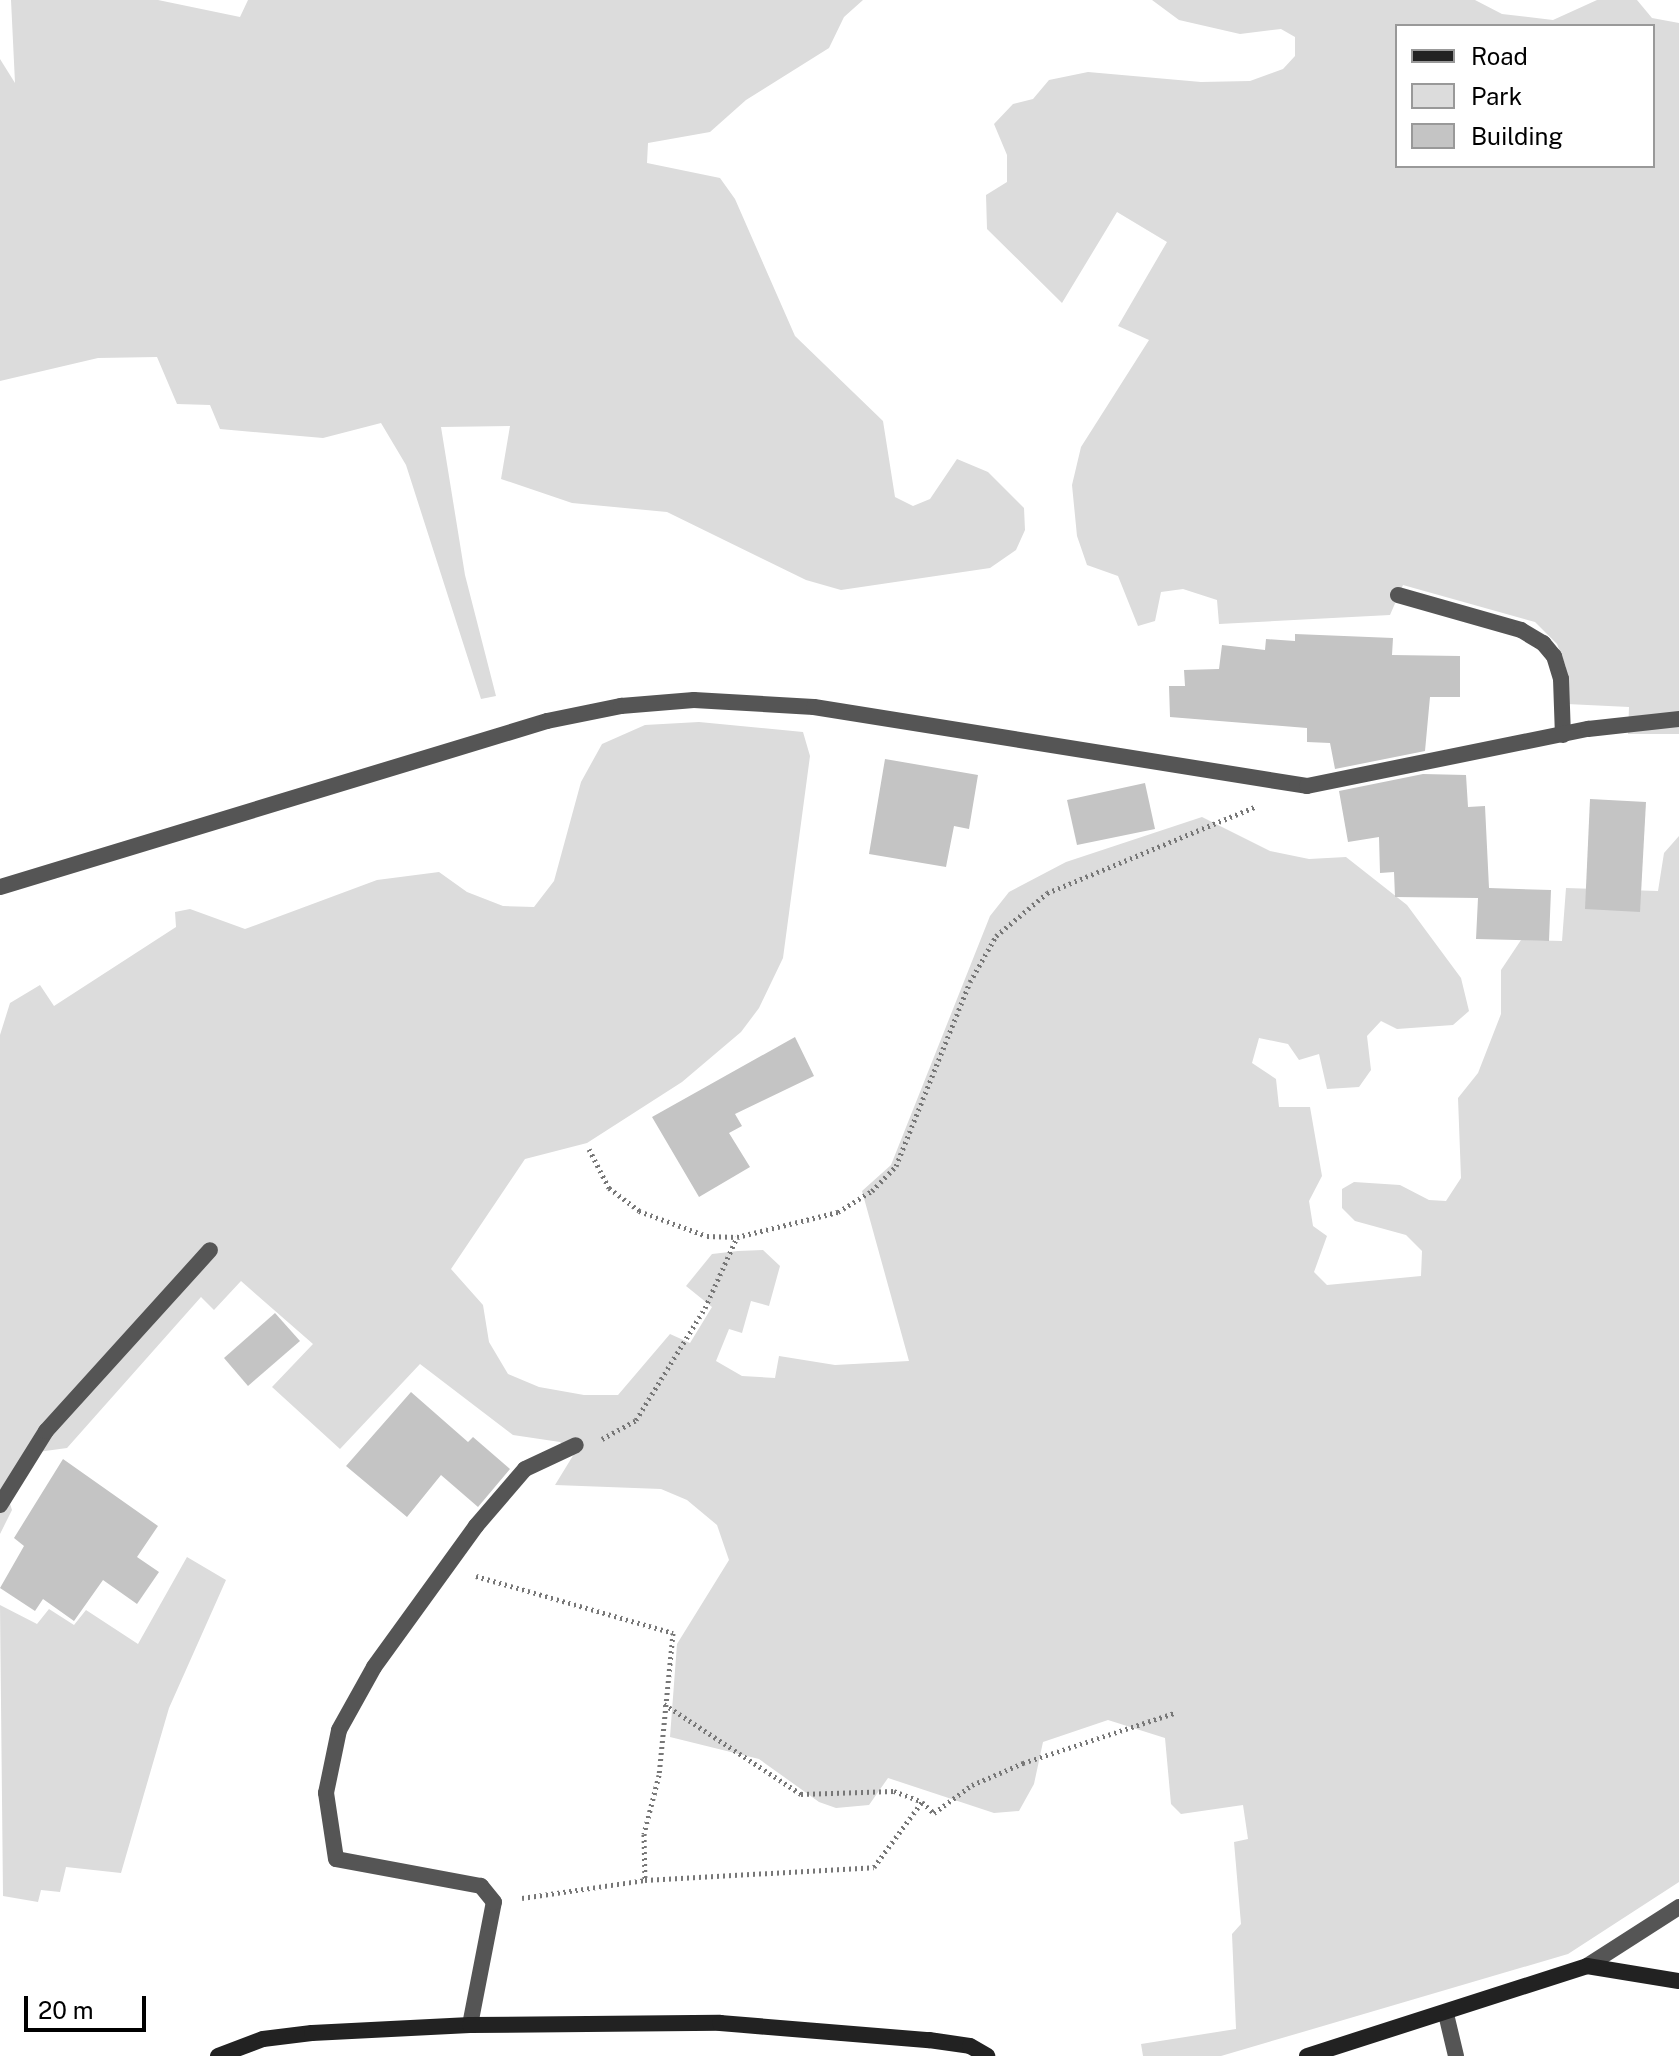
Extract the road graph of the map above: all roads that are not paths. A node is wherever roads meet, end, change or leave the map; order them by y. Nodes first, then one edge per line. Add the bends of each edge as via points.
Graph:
1 (1398, 595) dead end
2 (1679, 719) edge
3 (1563, 735) junction
4 (1, 881) edge
5 (210, 1250) dead end
6 (576, 1445) road end
7 (0, 1505) edge
8 (1679, 1907) edge
9 (1587, 1966) junction
10 (1679, 1981) edge
11 (1446, 2014) junction
12 (470, 2025) junction
13 (218, 2056) edge
14 (987, 2056) edge
15 (1307, 2056) edge
16 (1456, 2056) edge

1 - 3 street via 1521,630 1543,643 1554,656 1561,679
2 - 3 street
3 - 4 street via 1307,786 814,707 694,700 547,721
5 - 7 street via 46,1431
6 - 12 street via 525,1469 445,1567 374,1667 339,1730 326,1793 336,1859 481,1886 494,1902
8 - 9 street
9 - 10 street
9 - 11 street
11 - 15 street
11 - 16 street
12 - 13 street via 263,2039
12 - 14 street via 720,2023 929,2040 970,2046

